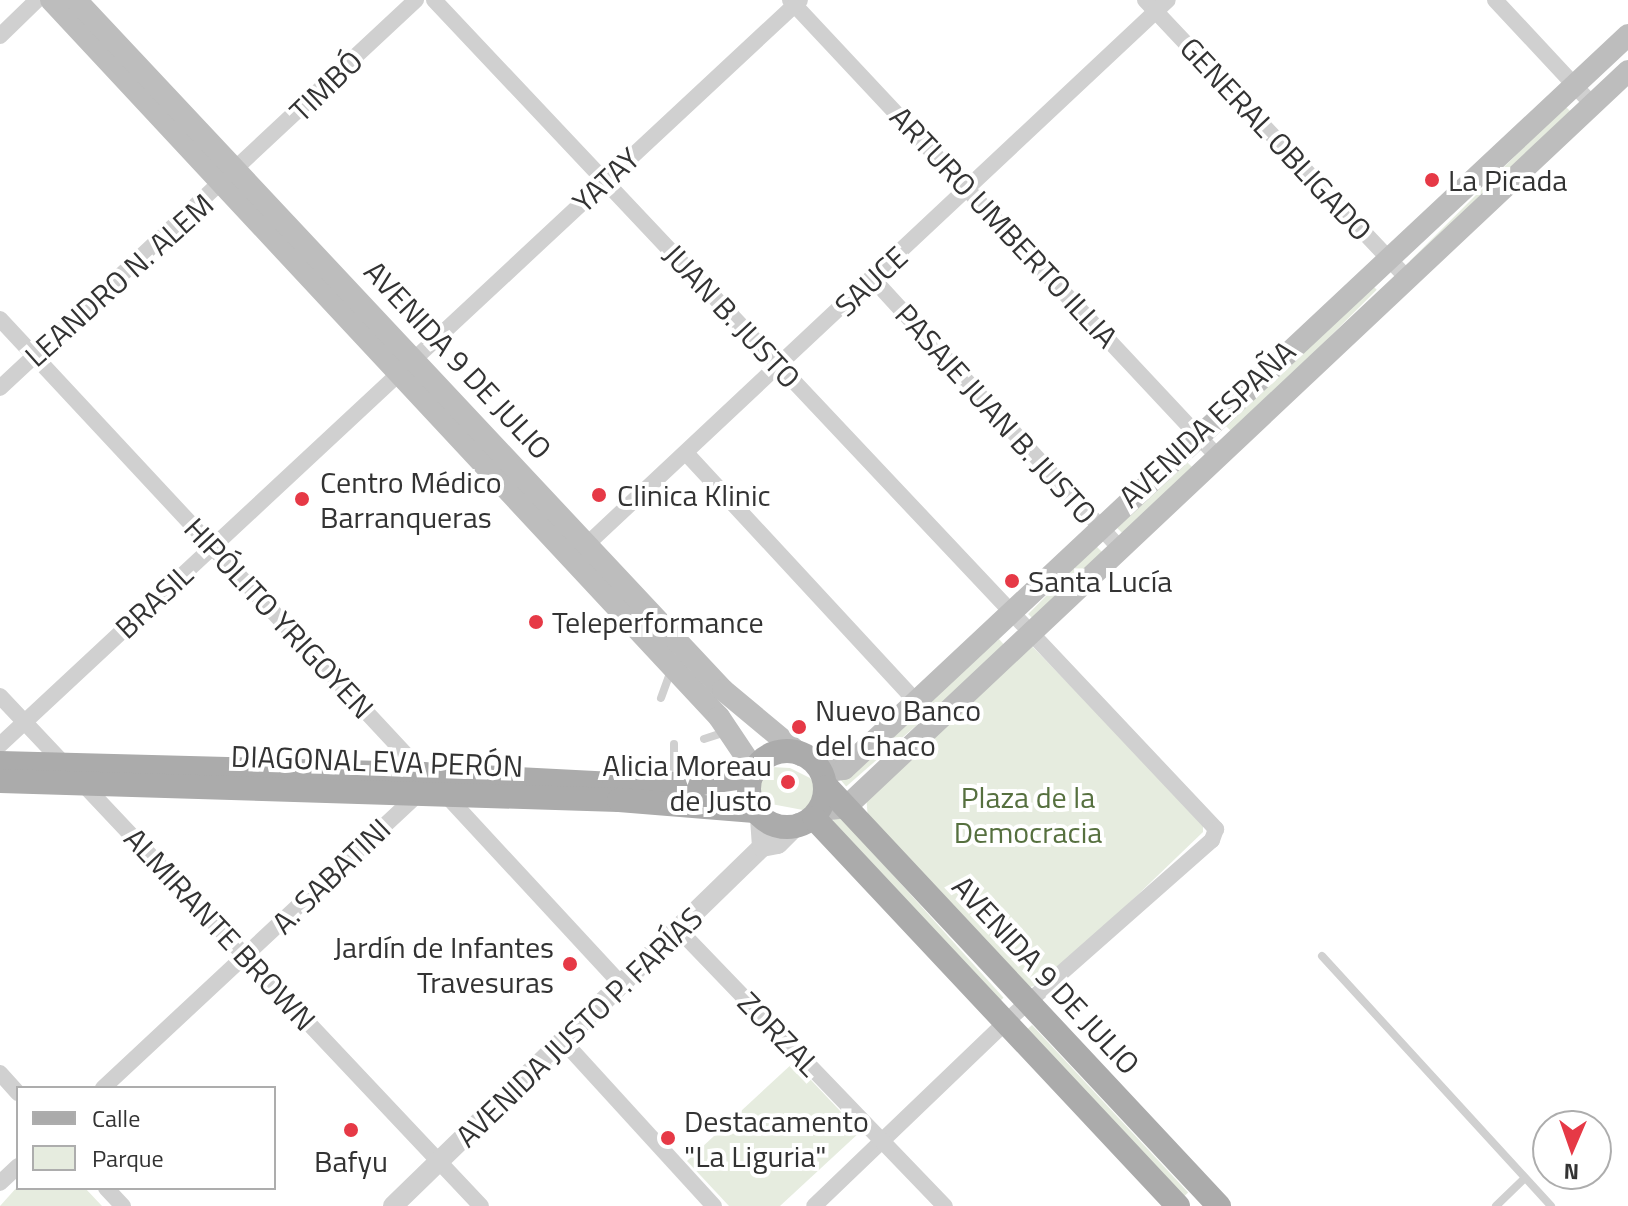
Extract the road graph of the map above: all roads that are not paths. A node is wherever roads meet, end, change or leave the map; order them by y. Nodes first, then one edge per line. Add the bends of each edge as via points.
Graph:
1 (37, 0) edge
2 (51, 0) edge
3 (76, 0) edge
4 (416, 0) edge
5 (434, 0) edge
6 (1495, 0) edge
7 (795, 2) edge
8 (1156, 4) edge
9 (1628, 35) edge
10 (0, 36) edge
11 (1628, 71) edge
12 (1576, 86) junction
13 (1592, 104) junction
14 (231, 177) junction
15 (605, 181) junction
16 (970, 190) junction
17 (1389, 259) junction
18 (1407, 278) junction
19 (874, 280) junction
20 (0, 319) edge
21 (35, 357) junction
22 (406, 366) junction
23 (780, 366) junction
24 (0, 388) edge
25 (1198, 435) junction
26 (686, 453) junction
27 (1217, 456) junction
28 (1100, 527) junction
29 (213, 546) junction
30 (1119, 547) junction
31 (579, 552) junction
32 (1008, 612) junction
33 (1029, 633) junction
34 (672, 667) junction
35 (0, 696) edge
36 (661, 698) dead end
37 (915, 700) junction
38 (25, 722) junction
39 (729, 731) junction
40 (704, 739) dead end
41 (674, 744) dead end
42 (0, 745) edge
43 (801, 755) junction
44 (0, 763) edge
45 (752, 773) junction
46 (74, 774) junction
47 (0, 781) edge
48 (421, 784) junction
49 (674, 784) junction
50 (446, 795) junction
51 (822, 803) junction
52 (756, 815) junction
53 (762, 847) junction
54 (680, 931) junction
55 (1322, 956) dead end
56 (247, 957) junction
57 (623, 986) junction
58 (1029, 1005) junction
59 (1007, 1021) junction
60 (565, 1043) junction
61 (0, 1073) edge
62 (105, 1086) edge
63 (16, 1091) edge
64 (883, 1140) junction
65 (440, 1162) junction
66 (16, 1168) edge
67 (1525, 1178) junction
68 (0, 1183) edge
69 (108, 1190) edge
70 (123, 1206) edge
71 (393, 1206) edge
72 (481, 1206) edge
73 (714, 1206) edge
74 (814, 1206) edge
75 (945, 1206) edge
76 (1178, 1206) edge
77 (1218, 1206) edge
78 (1496, 1206) edge
79 (1551, 1206) edge

1 - 10 street
2 - 14 main road, AVENIDA 9 DE JULIO
3 - 14 main road, AVENIDA 9 DE JULIO
4 - 14 street, TIMBÓ
5 - 15 street, JUAN B. JUSTO
6 - 12 street
7 - 15 street, YATAY
7 - 16 street, ARTURO UMBERTO ILLIA
8 - 16 street, SAUCE
8 - 17 street, GENERAL OBLIGADO
9 - 12 main road, AVENIDA ESPAÑA
11 - 13 main road, AVENIDA ESPAÑA
12 - 13 street
12 - 17 main road, AVENIDA ESPAÑA
13 - 18 main road, AVENIDA ESPAÑA
14 - 21 street, LEANDRO N. ALEM
14 - 22 main road, AVENIDA 9 DE JULIO
15 - 22 street, YATAY
15 - 23 street, JUAN B. JUSTO
16 - 19 street, SAUCE
16 - 25 street, ARTURO UMBERTO ILLIA
17 - 18 street, GENERAL OBLIGADO
17 - 25 main road, AVENIDA ESPAÑA
18 - 27 main road, AVENIDA ESPAÑA
19 - 23 street, SAUCE
19 - 28 street, PASAJE JUAN B. JUSTO
20 - 21 street, HIPÓLITO YRIGOYEN
21 - 24 street, LEANDRO N. ALEM
21 - 29 street, HIPÓLITO YRIGOYEN
22 - 29 street, BRASIL
22 - 31 main road, AVENIDA 9 DE JULIO
23 - 26 street, SAUCE
23 - 32 street, JUAN B. JUSTO
25 - 27 street, ARTURO UMBERTO ILLIA
25 - 28 main road, AVENIDA ESPAÑA
26 - 31 street, SAUCE
26 - 37 street
27 - 30 main road, AVENIDA ESPAÑA
28 - 30 street, PASAJE JUAN B. JUSTO
28 - 32 main road, AVENIDA ESPAÑA
29 - 38 street, BRASIL
29 - 48 street, HIPÓLITO YRIGOYEN
30 - 33 main road, AVENIDA ESPAÑA
31 - 34 main road, AVENIDA 9 DE JULIO
31 - 43 main road, AVENIDA 9 DE JULIO via 723,690
32 - 33 street, JUAN B. JUSTO
32 - 37 main road, AVENIDA ESPAÑA
33 - 51 main road, AVENIDA ESPAÑA
33 - 58 street, JUAN B. JUSTO via 1216,829 1212,840
34 - 36 lane
34 - 39 main road, AVENIDA 9 DE JULIO
35 - 38 street, ALMIRANTE BROWN
37 - 51 main road, AVENIDA ESPAÑA via 844,769
38 - 42 street, BRASIL
38 - 46 street, ALMIRANTE BROWN
39 - 40 lane
39 - 45 main road, AVENIDA 9 DE JULIO
41 - 49 lane
43 - 45 main road, DIAGONAL EVA PERÓN via 775,754
43 - 51 main road
44 - 46 main road, DIAGONAL EVA PERÓN
45 - 49 main road, DIAGONAL EVA PERÓN
45 - 52 main road via 747,796
46 - 47 main road, DIAGONAL EVA PERÓN
46 - 48 main road, DIAGONAL EVA PERÓN
46 - 56 street, ALMIRANTE BROWN
48 - 49 main road, DIAGONAL EVA PERÓN
48 - 50 main road, DIAGONAL EVA PERÓN
48 - 56 street, A. SABATINI
50 - 52 main road, DIAGONAL EVA PERÓN
50 - 57 street
51 - 52 main road, DIAGONAL EVA PERÓN
51 - 53 street, AVENIDA JUSTO P. FARÍAS via 778,844
51 - 58 main road, AVENIDA 9 DE JULIO
51 - 59 main road, AVENIDA 9 DE JULIO
52 - 53 street
53 - 54 street, AVENIDA JUSTO P. FARÍAS
54 - 57 street, AVENIDA JUSTO P. FARÍAS
54 - 64 street, ZORZAL
55 - 67 lane
56 - 62 street, A. SABATINI
56 - 65 street, ALMIRANTE BROWN
57 - 60 street, AVENIDA JUSTO P. FARÍAS
58 - 59 street
58 - 77 main road, AVENIDA 9 DE JULIO
59 - 64 street
59 - 76 main road, AVENIDA 9 DE JULIO
60 - 65 street, AVENIDA JUSTO P. FARÍAS
60 - 73 street
61 - 63 street
64 - 74 street
64 - 75 street, ZORZAL
65 - 71 street, AVENIDA JUSTO P. FARÍAS
65 - 72 street, ALMIRANTE BROWN
66 - 68 street
67 - 78 lane
67 - 79 lane
69 - 70 street

